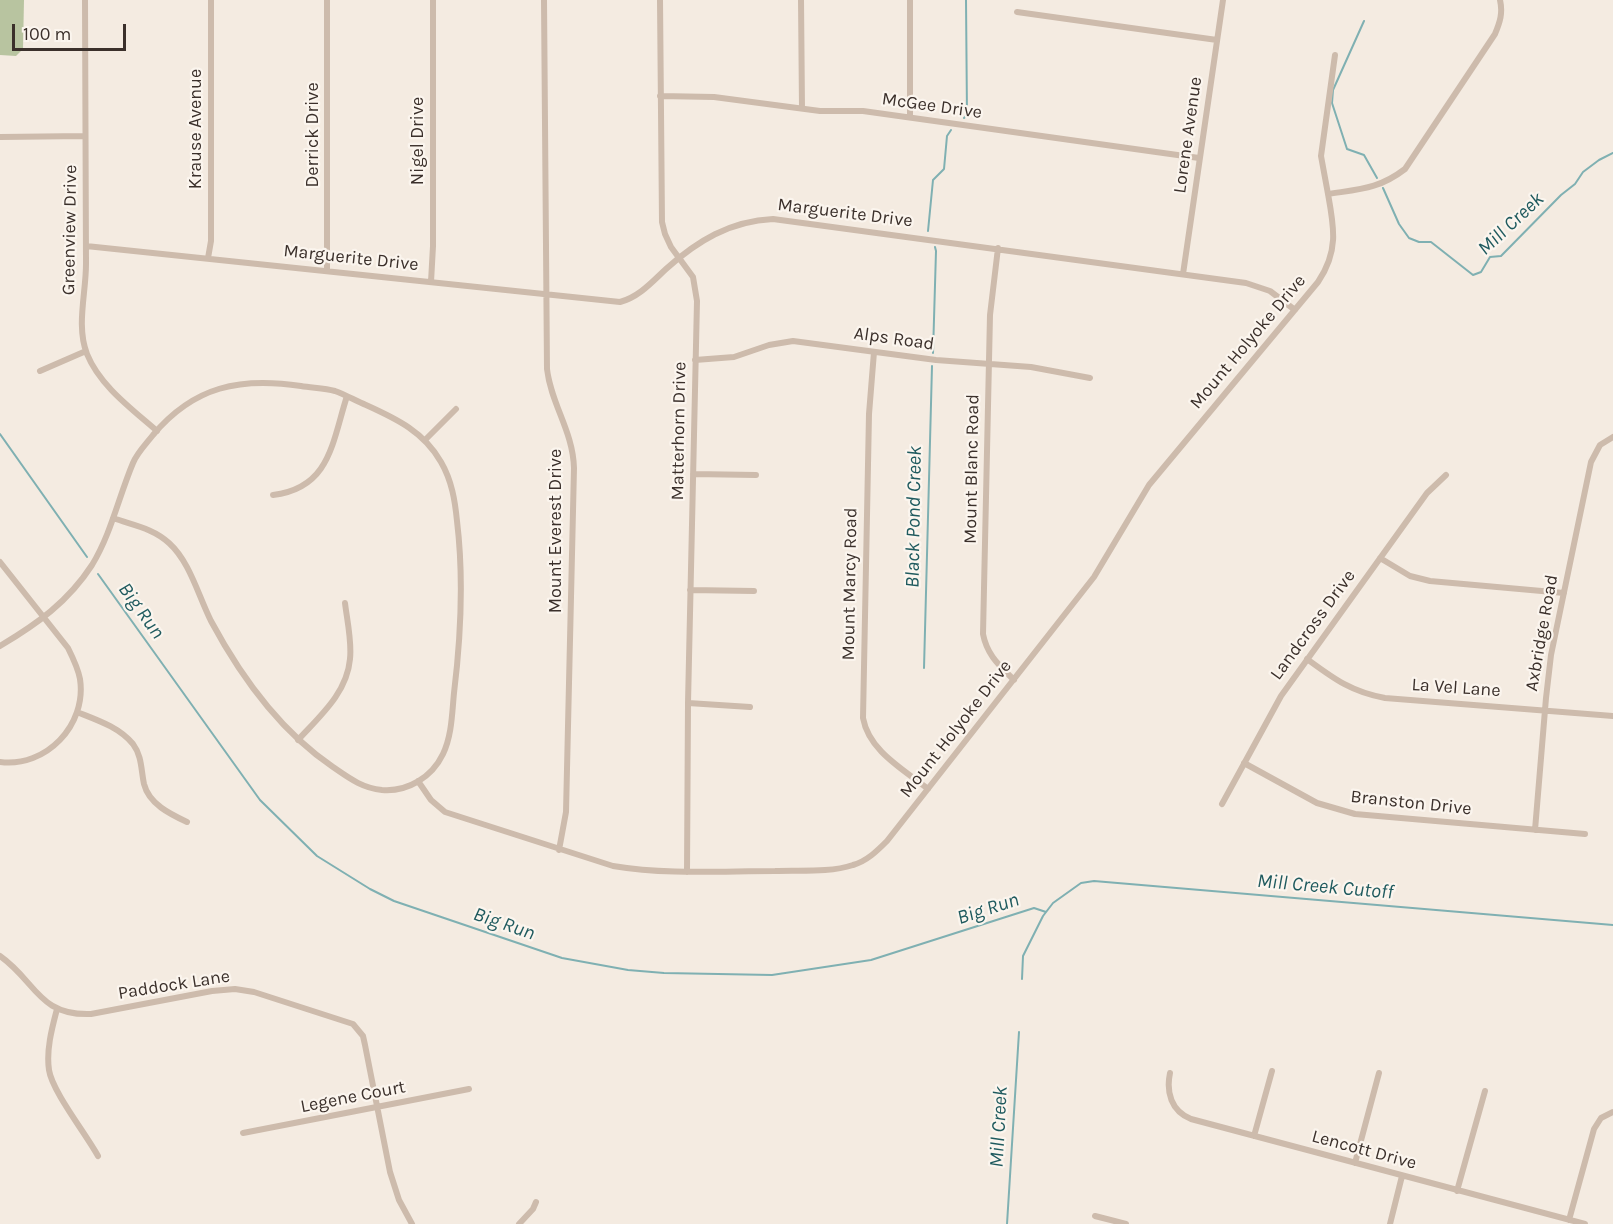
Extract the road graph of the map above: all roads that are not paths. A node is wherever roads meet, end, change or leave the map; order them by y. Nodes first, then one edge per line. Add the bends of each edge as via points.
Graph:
1 (85, 0) edge
2 (210, 0) edge
3 (327, 0) edge
4 (433, 0) edge
5 (544, 0) edge
6 (660, 0) edge
7 (801, 0) edge
8 (910, 0) edge
9 (1223, 0) edge
10 (1500, 0) edge
11 (1017, 12) dead end
12 (1217, 40) junction
13 (1335, 55) dead end
14 (660, 96) junction
15 (802, 108) junction
16 (910, 117) junction
17 (85, 136) junction
18 (0, 137) edge
19 (1199, 158) junction
20 (1329, 194) junction
21 (86, 246) junction
22 (998, 248) junction
23 (208, 258) junction
24 (679, 258) junction
25 (327, 271) junction
26 (1183, 274) junction
27 (431, 282) junction
28 (546, 295) junction
29 (1295, 310) junction
30 (86, 351) junction
31 (874, 352) junction
32 (695, 360) junction
33 (989, 364) junction
34 (40, 371) dead end
35 (1090, 378) dead end
36 (346, 396) junction
37 (456, 409) dead end
38 (157, 431) junction
39 (1613, 437) edge
40 (425, 440) junction
41 (693, 474) junction
42 (756, 475) dead end
43 (1446, 475) dead end
44 (273, 495) dead end
45 (112, 518) junction
46 (1380, 558) junction
47 (0, 562) edge
48 (690, 590) junction
49 (754, 591) dead end
50 (1564, 593) junction
51 (345, 603) dead end
52 (44, 618) junction
53 (0, 646) edge
54 (1307, 659) junction
55 (1014, 680) junction
56 (688, 703) junction
57 (750, 707) dead end
58 (1545, 710) junction
59 (77, 712) junction
60 (1613, 716) edge
61 (298, 740) junction
62 (0, 762) edge
63 (1244, 763) junction
64 (418, 781) junction
65 (928, 789) junction
66 (1222, 804) dead end
67 (187, 822) dead end
68 (1535, 830) junction
69 (1585, 834) dead end
70 (559, 850) junction
71 (687, 872) junction
72 (0, 956) edge
73 (57, 1009) junction
74 (1272, 1071) dead end
75 (1170, 1072) dead end
76 (1379, 1074) dead end
77 (469, 1089) dead end
78 (1485, 1091) dead end
79 (377, 1107) junction
80 (1613, 1112) edge
81 (243, 1133) dead end
82 (1254, 1136) junction
83 (98, 1156) dead end
84 (1355, 1163) junction
85 (1402, 1176) junction
86 (1457, 1191) junction
87 (536, 1202) dead end
88 (1095, 1216) dead end
89 (1569, 1220) junction
90 (412, 1224) edge
91 (519, 1224) edge
92 (1126, 1224) edge
93 (1389, 1224) edge
94 (1585, 1224) edge

1 - 17 street, Greenview Drive
2 - 23 street, Krause Avenue via 212,188
3 - 25 street, Derrick Drive
4 - 27 street, Nigel Drive
5 - 28 street, Mount Everest Drive
6 - 14 street, Matterhorn Drive
7 - 15 street
8 - 16 street
9 - 12 street, Lorene Avenue
10 - 20 street via 1502,10 1495,34 1404,169 1390,180 1367,189
11 - 12 street
12 - 19 street, Lorene Avenue
13 - 20 street via 1322,156
14 - 15 street, McGee Drive via 714,97
14 - 24 street, Matterhorn Drive via 662,222
15 - 16 street, McGee Drive
16 - 19 street, McGee Drive
17 - 18 street
17 - 21 street, Greenview Drive
19 - 26 street, Lorene Avenue
20 - 29 street, Mount Holyoke Drive via 1335,231 1331,252 1325,271
21 - 23 street, Marguerite Drive
21 - 30 street, Greenview Drive via 82,327
22 - 24 street, Marguerite Drive via 773,219 722,230
22 - 26 street, Marguerite Drive
22 - 33 street, Mount Blanc Road
23 - 25 street, Marguerite Drive
24 - 28 street, Marguerite Drive via 627,300 610,302
24 - 32 street, Matterhorn Drive via 696,288
25 - 27 street, Marguerite Drive
26 - 29 street, Marguerite Drive via 1256,285
27 - 28 street, Marguerite Drive
28 - 70 street, Mount Everest Drive via 549,384 571,440 574,468 567,812
29 - 55 street, Mount Holyoke Drive via 1149,484 1094,577
30 - 34 street
30 - 38 street, Greenview Drive via 106,385
31 - 32 street, Alps Road via 787,341 734,357
31 - 33 street, Alps Road
31 - 65 street, Mount Marcy Road via 868,414 863,718 866,732 879,749
32 - 41 street, Matterhorn Drive
33 - 35 street, Alps Road
33 - 55 street, Mount Blanc Road via 983,634 992,658
36 - 38 street via 270,382 239,383 195,398 174,412
36 - 40 street via 399,420
36 - 44 street via 325,463 317,476 300,489
37 - 40 street
38 - 45 street via 134,459
39 - 50 street, Axbridge Road via 1600,445 1591,462
40 - 64 street via 442,463 454,498 461,552 461,636 450,735 443,755
41 - 42 street
41 - 48 street, Matterhorn Drive
43 - 46 street, Landcross Drive via 1427,493
45 - 52 street via 93,563 68,596
45 - 61 street via 150,530 177,552 235,662 279,722
46 - 50 street via 1410,576 1430,581
46 - 54 street, Landcross Drive
47 - 52 street
48 - 49 street
48 - 56 street, Matterhorn Drive
50 - 58 street, Axbridge Road
51 - 61 street via 351,657 346,677 329,707
52 - 53 street
52 - 59 street via 75,663 80,680
54 - 58 street, La Vel Lane via 1337,681 1367,695
54 - 63 street, Landcross Drive
55 - 65 street, Mount Holyoke Drive
56 - 57 street
56 - 71 street, Matterhorn Drive
58 - 60 street, La Vel Lane
58 - 68 street, Axbridge Road
59 - 62 street via 71,726 52,748 26,761
59 - 67 street via 128,738 139,754 149,796
61 - 64 street via 362,785 397,789
63 - 66 street, Landcross Drive
63 - 68 street, Branston Drive via 1317,803 1355,814
64 - 70 street, Mount Holyoke Drive via 445,812
65 - 71 street, Mount Holyoke Drive via 877,851 851,866
68 - 69 street, Branston Drive
70 - 71 street, Mount Holyoke Drive via 613,866
72 - 73 street via 20,972 41,999
73 - 79 street, Paddock Lane via 90,1014 223,989 254,992 359,1029
73 - 83 street via 49,1073
74 - 82 street
75 - 82 street, Lencott Drive via 1171,1101 1179,1113
76 - 84 street
77 - 79 street, Legene Court
78 - 86 street
79 - 81 street, Legene Court
79 - 90 street via 393,1184
80 - 89 street via 1601,1118 1594,1129
82 - 84 street, Lencott Drive
84 - 85 street, Lencott Drive
85 - 86 street, Lencott Drive
85 - 93 street
86 - 89 street, Lencott Drive
87 - 91 street
88 - 92 street
89 - 94 street, Lencott Drive

